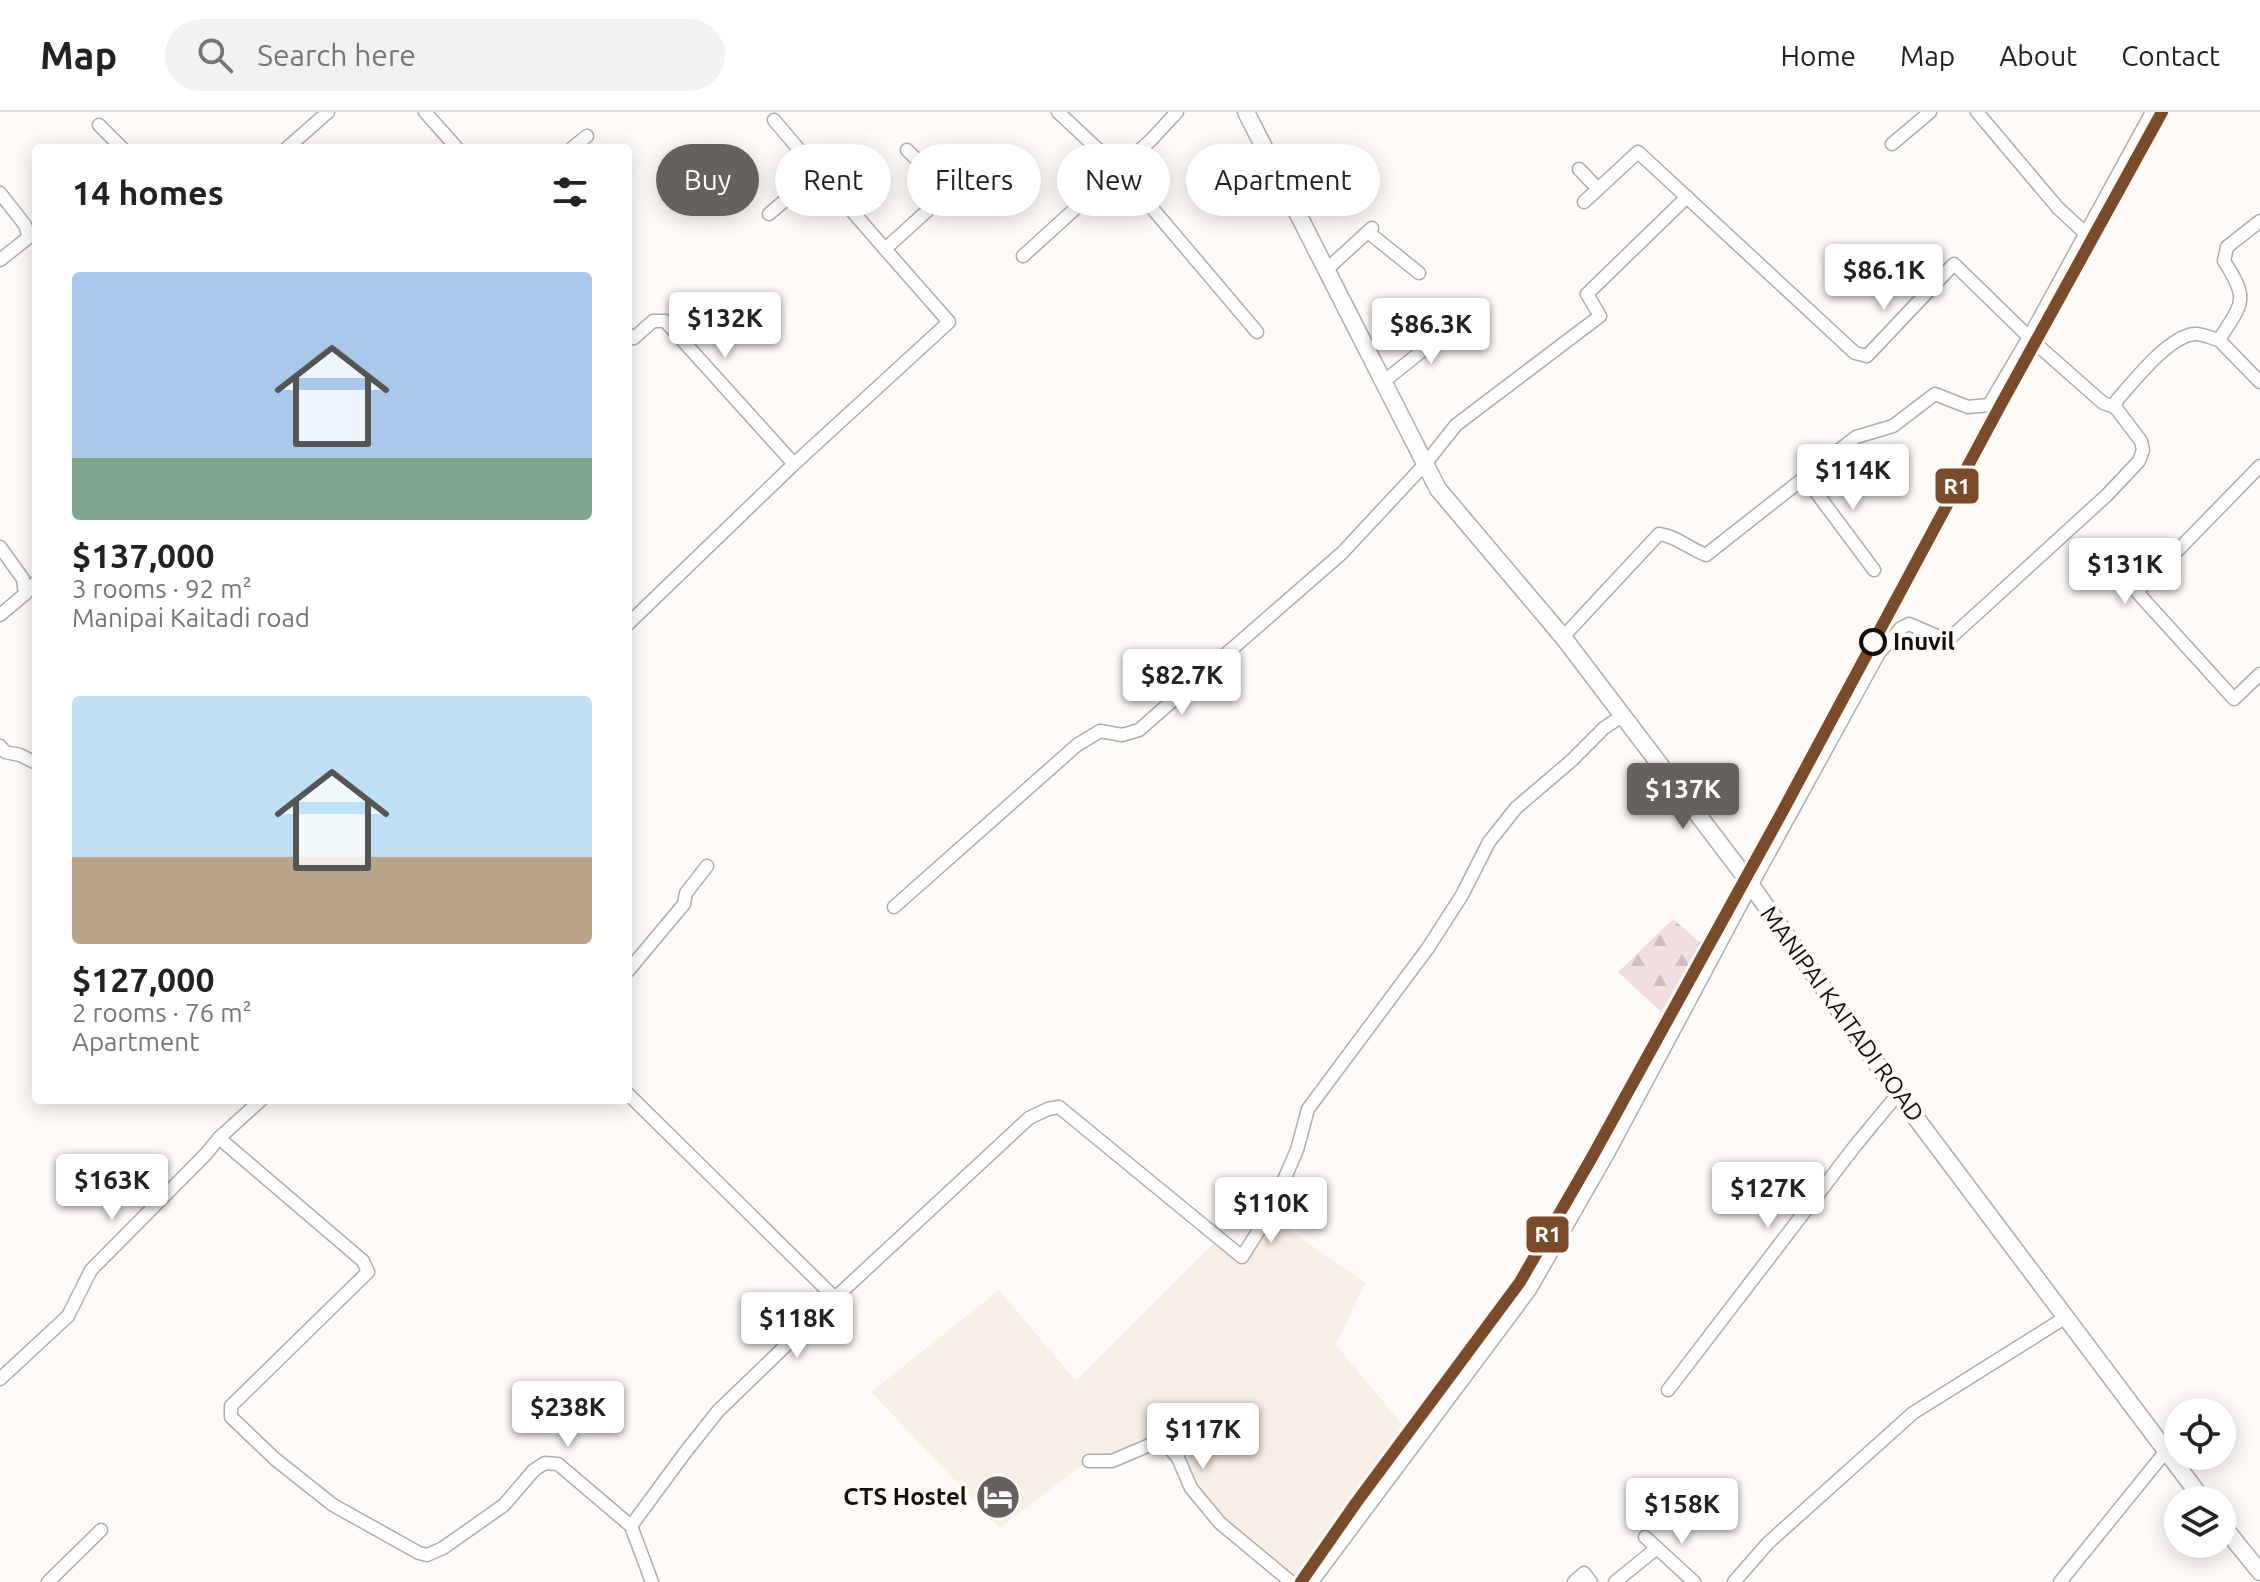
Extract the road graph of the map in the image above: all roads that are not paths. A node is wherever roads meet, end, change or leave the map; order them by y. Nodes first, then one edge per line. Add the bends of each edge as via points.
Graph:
1 (328, 112) edge
2 (425, 112) edge
3 (1058, 112) edge
4 (1177, 112) edge
5 (1930, 112) edge
6 (1977, 112) edge
7 (2152, 112) edge
8 (1253, 116) edge
9 (774, 120) dead end
10 (99, 125) dead end
11 (587, 136) dead end
12 (118, 144) edge
13 (292, 144) edge
14 (453, 144) edge
15 (577, 144) edge
16 (794, 144) edge
17 (1092, 144) edge
18 (1147, 144) edge
19 (1892, 144) dead end
20 (1579, 169) dead end
21 (1598, 189) junction
22 (0, 193) edge
23 (1687, 197) junction
24 (1584, 202) dead end
25 (775, 209) edge
26 (769, 214) dead end
27 (856, 216) edge
28 (921, 216) edge
29 (1067, 216) edge
30 (1159, 216) edge
31 (2260, 221) edge
32 (2085, 233) junction
33 (32, 239) edge
34 (32, 242) edge
35 (885, 249) junction
36 (1023, 256) dead end
37 (0, 260) edge
38 (1326, 270) junction
39 (1419, 273) dead end
40 (1457, 323) dead end
41 (1257, 332) dead end
42 (632, 337) edge
43 (2029, 337) junction
44 (2219, 340) junction
45 (2260, 359) edge
46 (2248, 370) junction
47 (1383, 382) junction
48 (2260, 382) edge
49 (2115, 407) junction
50 (794, 464) junction
51 (1425, 464) junction
52 (2260, 466) edge
53 (1804, 476) junction
54 (0, 547) edge
55 (1874, 570) dead end
56 (32, 586) edge
57 (25, 594) junction
58 (0, 615) edge
59 (632, 620) edge
60 (1563, 637) junction
61 (2260, 674) edge
62 (1622, 716) junction
63 (0, 746) edge
64 (32, 761) edge
65 (707, 866) dead end
66 (1751, 886) junction
67 (894, 907) dead end
68 (632, 966) edge
69 (1898, 1094) junction
70 (632, 1098) edge
71 (257, 1104) edge
72 (219, 1138) junction
73 (835, 1298) junction
74 (2066, 1317) junction
75 (0, 1379) edge
76 (1668, 1390) dead end
77 (2164, 1448) edge
78 (2164, 1453) edge
79 (1089, 1461) dead end
80 (2180, 1470) edge
81 (2192, 1486) edge
82 (631, 1526) junction
83 (101, 1530) dead end
84 (1645, 1537) dead end
85 (2236, 1542) edge
86 (1657, 1548) junction
87 (2260, 1572) edge
88 (48, 1582) edge
89 (652, 1582) edge
90 (1291, 1582) edge
91 (1312, 1582) edge
92 (1574, 1582) edge
93 (1591, 1582) edge
94 (1615, 1582) edge
95 (1694, 1582) edge
96 (1734, 1582) edge
97 (2060, 1582) edge

1 - 13 street
2 - 14 street
3 - 17 street
4 - 18 street
5 - 19 street
6 - 32 street
7 - 32 street
8 - 38 main road, MANIPAI KAITADI ROAD
9 - 16 street
10 - 12 street
11 - 15 street
20 - 21 street
21 - 23 street via 1638,152
21 - 24 street
22 - 33 street
23 - 43 street via 1855,353 1867,356 1954,264
23 - 51 street via 1587,294 1600,316 1456,425
25 - 26 street
27 - 35 street
28 - 35 street
29 - 36 street
30 - 41 street
31 - 44 street via 2227,247 2224,261 2242,302
32 - 43 street
34 - 37 street
35 - 50 street via 949,322
38 - 39 street via 1370,230
38 - 47 main road, MANIPAI KAITADI ROAD
40 - 47 street
42 - 50 street via 653,321 665,321
43 - 49 street via 2103,403
43 - 53 street via 1989,405 1968,407 1935,394 1893,426 1856,437
44 - 46 street
44 - 49 street via 2196,333 2182,338 2155,357
45 - 46 street
46 - 48 street
47 - 51 main road, MANIPAI KAITADI ROAD
49 - 66 street via 2141,441 2139,461 1949,639 1909,624 1901,628 1879,653
50 - 59 street
51 - 60 main road, MANIPAI KAITADI ROAD via 1438,489
51 - 67 street via 1342,553 1139,730 1122,735 1100,731 1077,745
52 - 61 street via 2137,592 2234,699
53 - 55 street
53 - 60 street via 1706,555 1659,534
54 - 57 street via 23,579
56 - 57 street
57 - 58 street
60 - 62 main road, MANIPAI KAITADI ROAD
62 - 66 main road, MANIPAI KAITADI ROAD
62 - 73 street via 1516,808 1489,842 1428,948 1308,1109 1269,1214 1242,1257 1059,1107 1029,1118
63 - 64 street
65 - 68 street via 684,904
66 - 69 main road, MANIPAI KAITADI ROAD
66 - 91 street via 1530,1290
69 - 74 main road, MANIPAI KAITADI ROAD
69 - 76 street
70 - 73 street
71 - 72 street
72 - 75 street via 91,1270 68,1316
72 - 82 street via 363,1261 368,1272 231,1406 231,1417 275,1459 333,1505 427,1555 504,1505 545,1463 558,1464
73 - 82 street via 718,1411
74 - 77 main road, MANIPAI KAITADI ROAD
74 - 96 street via 1913,1413 1768,1543
78 - 97 street
79 - 90 street via 1112,1461 1152,1444 1169,1448 1191,1488 1220,1523
80 - 81 main road, MANIPAI KAITADI ROAD
82 - 89 street
83 - 88 street
84 - 86 street
85 - 87 main road
86 - 94 street
86 - 95 street
92 - 93 street via 1584,1573

